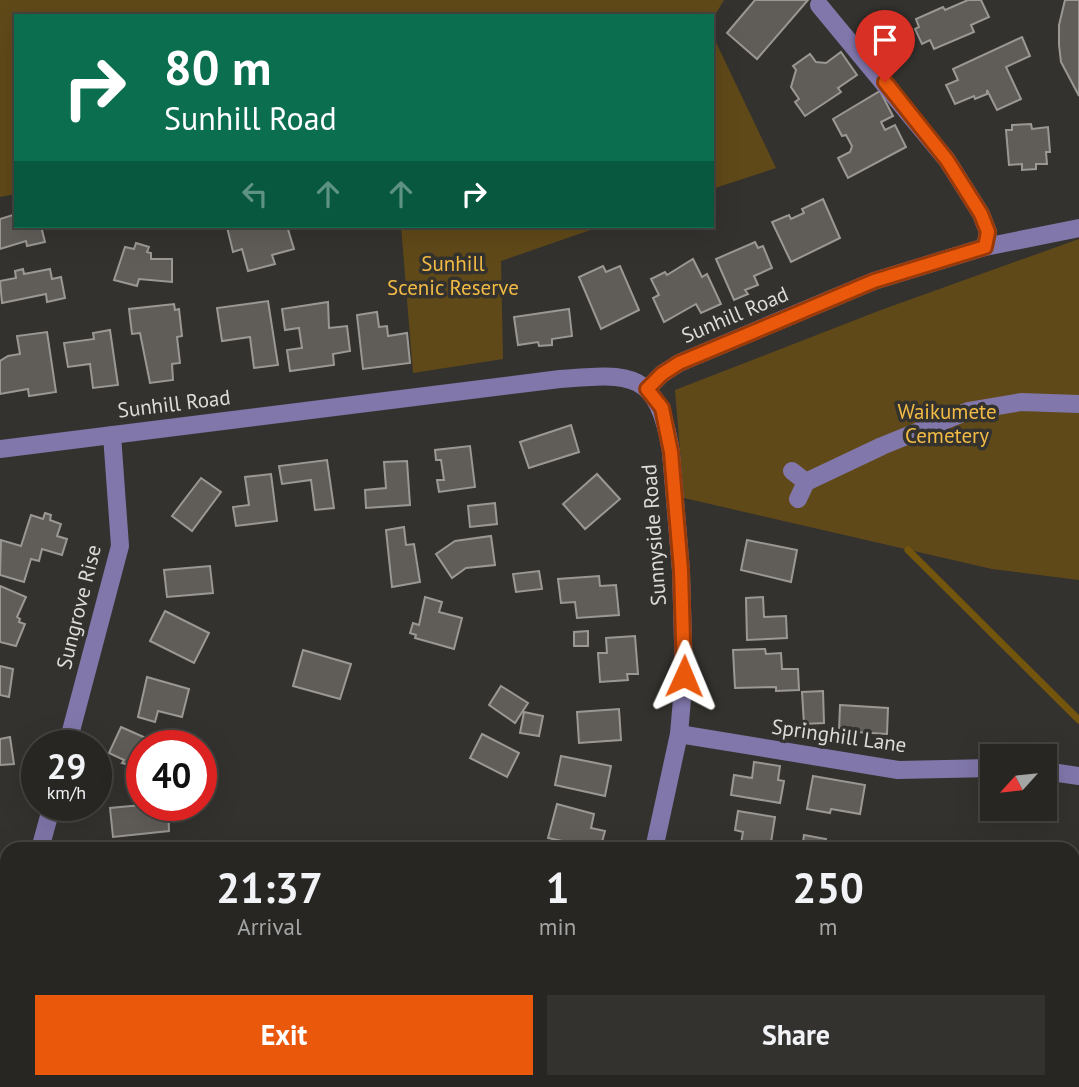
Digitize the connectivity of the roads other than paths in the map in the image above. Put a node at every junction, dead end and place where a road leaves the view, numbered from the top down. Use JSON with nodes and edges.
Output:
{"nodes":[{"id":1,"x":819,"y":5,"type":"dead end"},
{"id":2,"x":1079,"y":228,"type":"edge"},
{"id":3,"x":985,"y":247,"type":"junction"},
{"id":4,"x":647,"y":389,"type":"junction"},
{"id":5,"x":1079,"y":404,"type":"edge"},
{"id":6,"x":112,"y":435,"type":"junction"},
{"id":7,"x":0,"y":449,"type":"edge"},
{"id":8,"x":798,"y":499,"type":"dead end"},
{"id":9,"x":72,"y":730,"type":"edge"},
{"id":10,"x":679,"y":734,"type":"junction"},
{"id":11,"x":980,"y":768,"type":"edge"},
{"id":12,"x":1057,"y":773,"type":"edge"},
{"id":13,"x":1079,"y":776,"type":"edge"},
{"id":14,"x":48,"y":821,"type":"edge"},
{"id":15,"x":42,"y":842,"type":"edge"},
{"id":16,"x":656,"y":842,"type":"edge"}],
"edges":[{"from":1,"to":3,"type":"street"},
{"from":2,"to":3,"type":"street","name":"Sunhill Road"},
{"from":3,"to":4,"type":"street","name":"Sunhill Road"},
{"from":4,"to":6,"type":"street","name":"Sunhill Road"},
{"from":4,"to":10,"type":"street","name":"Sunnyside Road"},
{"from":5,"to":8,"type":"street"},
{"from":6,"to":7,"type":"street","name":"Sunhill Road"},
{"from":6,"to":9,"type":"street","name":"Sungrove Rise"},
{"from":10,"to":11,"type":"street","name":"Springhill Lane"},
{"from":10,"to":16,"type":"street","name":"Sunnyside Road"},
{"from":12,"to":13,"type":"street"},
{"from":14,"to":15,"type":"street"}]}
